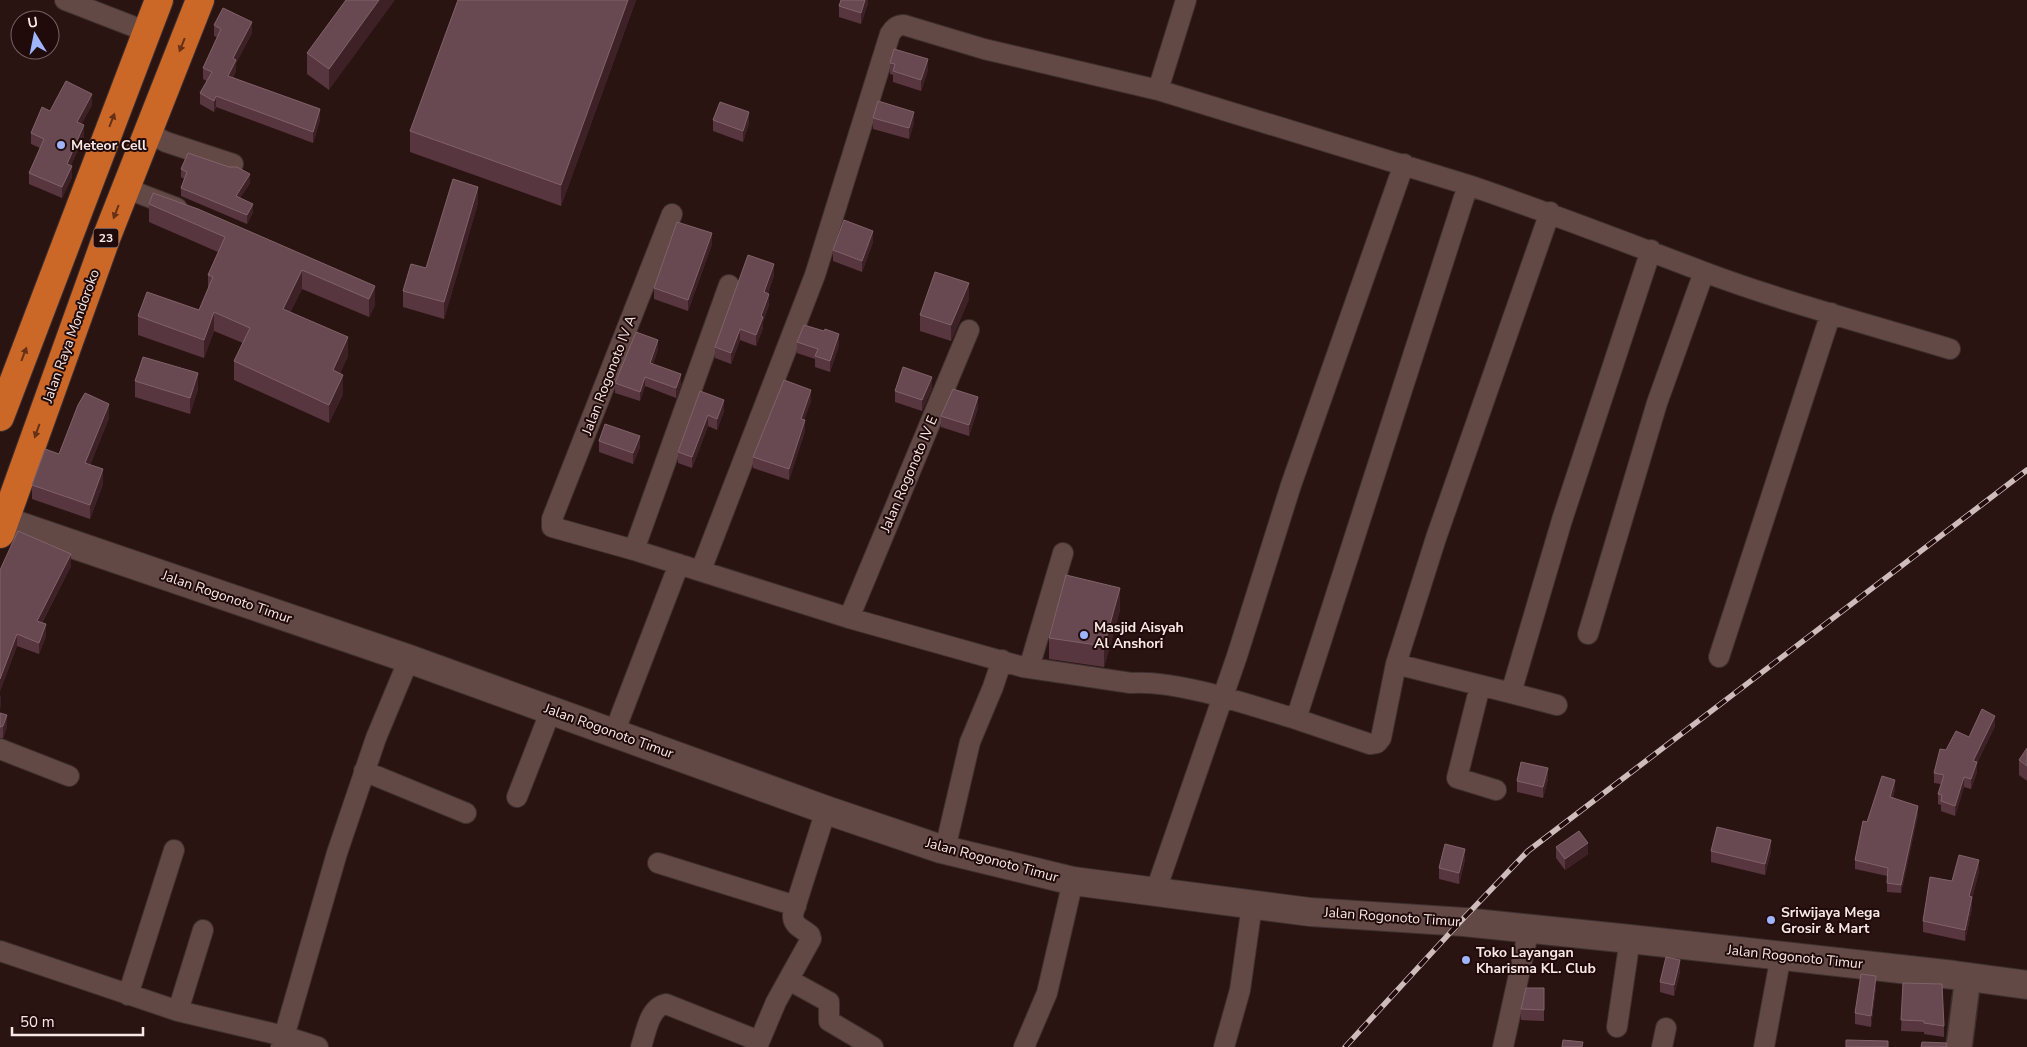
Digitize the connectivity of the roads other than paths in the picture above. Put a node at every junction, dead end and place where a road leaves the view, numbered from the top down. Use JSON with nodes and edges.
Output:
{"nodes":[{"id":1,"x":65,"y":0,"type":"edge"},
{"id":2,"x":159,"y":0,"type":"edge"},
{"id":3,"x":200,"y":0,"type":"edge"},
{"id":4,"x":1186,"y":0,"type":"edge"},
{"id":5,"x":145,"y":31,"type":"junction"},
{"id":6,"x":1158,"y":90,"type":"junction"},
{"id":7,"x":147,"y":132,"type":"junction"},
{"id":8,"x":232,"y":164,"type":"dead end"},
{"id":9,"x":1404,"y":164,"type":"junction"},
{"id":10,"x":1468,"y":185,"type":"junction"},
{"id":11,"x":125,"y":188,"type":"junction"},
{"id":12,"x":1550,"y":212,"type":"junction"},
{"id":13,"x":194,"y":214,"type":"edge"},
{"id":14,"x":672,"y":214,"type":"dead end"},
{"id":15,"x":1651,"y":250,"type":"junction"},
{"id":16,"x":1704,"y":272,"type":"junction"},
{"id":17,"x":729,"y":285,"type":"dead end"},
{"id":18,"x":1831,"y":313,"type":"junction"},
{"id":19,"x":969,"y":330,"type":"dead end"},
{"id":20,"x":1950,"y":350,"type":"dead end"},
{"id":21,"x":2,"y":405,"type":"edge"},
{"id":22,"x":2,"y":525,"type":"edge"},
{"id":23,"x":634,"y":550,"type":"junction"},
{"id":24,"x":1063,"y":553,"type":"dead end"},
{"id":25,"x":679,"y":564,"type":"junction"},
{"id":26,"x":701,"y":570,"type":"junction"},
{"id":27,"x":849,"y":618,"type":"junction"},
{"id":28,"x":1588,"y":634,"type":"dead end"},
{"id":29,"x":1719,"y":657,"type":"dead end"},
{"id":30,"x":409,"y":659,"type":"junction"},
{"id":31,"x":1002,"y":660,"type":"junction"},
{"id":32,"x":1396,"y":664,"type":"junction"},
{"id":33,"x":1028,"y":668,"type":"junction"},
{"id":34,"x":1480,"y":686,"type":"junction"},
{"id":35,"x":1511,"y":693,"type":"junction"},
{"id":36,"x":1222,"y":696,"type":"junction"},
{"id":37,"x":1557,"y":705,"type":"dead end"},
{"id":38,"x":551,"y":710,"type":"junction"},
{"id":39,"x":1296,"y":719,"type":"junction"},
{"id":40,"x":614,"y":733,"type":"junction"},
{"id":41,"x":0,"y":749,"type":"edge"},
{"id":42,"x":364,"y":771,"type":"junction"},
{"id":43,"x":69,"y":776,"type":"dead end"},
{"id":44,"x":1496,"y":790,"type":"dead end"},
{"id":45,"x":517,"y":797,"type":"dead end"},
{"id":46,"x":826,"y":810,"type":"junction"},
{"id":47,"x":466,"y":813,"type":"dead end"},
{"id":48,"x":174,"y":850,"type":"dead end"},
{"id":49,"x":945,"y":850,"type":"junction"},
{"id":50,"x":658,"y":863,"type":"dead end"},
{"id":51,"x":1073,"y":881,"type":"junction"},
{"id":52,"x":1155,"y":893,"type":"junction"},
{"id":53,"x":1252,"y":905,"type":"junction"},
{"id":54,"x":796,"y":906,"type":"junction"},
{"id":55,"x":1529,"y":929,"type":"junction"},
{"id":56,"x":203,"y":930,"type":"dead end"},
{"id":57,"x":1630,"y":939,"type":"junction"},
{"id":58,"x":0,"y":950,"type":"edge"},
{"id":59,"x":1780,"y":955,"type":"junction"},
{"id":60,"x":1968,"y":977,"type":"junction"},
{"id":61,"x":788,"y":980,"type":"junction"},
{"id":62,"x":2027,"y":986,"type":"edge"},
{"id":63,"x":128,"y":995,"type":"junction"},
{"id":64,"x":178,"y":1011,"type":"junction"},
{"id":65,"x":1616,"y":1027,"type":"dead end"},
{"id":66,"x":283,"y":1042,"type":"edge"},
{"id":67,"x":758,"y":1044,"type":"edge"},
{"id":68,"x":318,"y":1047,"type":"edge"},
{"id":69,"x":641,"y":1047,"type":"edge"},
{"id":70,"x":873,"y":1047,"type":"edge"},
{"id":71,"x":1024,"y":1047,"type":"edge"},
{"id":72,"x":1224,"y":1047,"type":"edge"},
{"id":73,"x":1503,"y":1047,"type":"edge"},
{"id":74,"x":1764,"y":1047,"type":"edge"},
{"id":75,"x":1959,"y":1047,"type":"edge"}],
"edges":[{"from":1,"to":5,"type":"street"},
{"from":2,"to":5,"type":"highway"},
{"from":3,"to":7,"type":"highway","name":"Jalan Raya Mondoroko","number":"23","one_way":true},
{"from":4,"to":6,"type":"street"},
{"from":21,"to":5,"type":"highway","one_way":true},
{"from":6,"to":9,"type":"street"},
{"from":6,"to":26,"type":"street"},
{"from":7,"to":8,"type":"street"},
{"from":7,"to":11,"type":"highway","name":"Jalan Raya Mondoroko","number":"23"},
{"from":9,"to":10,"type":"street"},
{"from":9,"to":36,"type":"street"},
{"from":10,"to":12,"type":"street"},
{"from":10,"to":39,"type":"street"},
{"from":11,"to":13,"type":"street"},
{"from":11,"to":22,"type":"highway","name":"Jalan Raya Mondoroko","number":"23","one_way":true},
{"from":12,"to":15,"type":"street"},
{"from":12,"to":32,"type":"street"},
{"from":14,"to":23,"type":"street","name":"Jalan Rogonoto IV A"},
{"from":15,"to":16,"type":"street"},
{"from":15,"to":35,"type":"street"},
{"from":16,"to":18,"type":"street"},
{"from":16,"to":28,"type":"street"},
{"from":17,"to":23,"type":"street"},
{"from":18,"to":20,"type":"street"},
{"from":18,"to":29,"type":"street"},
{"from":19,"to":27,"type":"street","name":"Jalan Rogonoto IV E"},
{"from":22,"to":30,"type":"main road","name":"Jalan Rogonoto Timur"},
{"from":23,"to":25,"type":"street"},
{"from":24,"to":33,"type":"street"},
{"from":25,"to":26,"type":"street"},
{"from":25,"to":40,"type":"street"},
{"from":26,"to":27,"type":"street"},
{"from":27,"to":31,"type":"street"},
{"from":30,"to":38,"type":"main road","name":"Jalan Rogonoto Timur"},
{"from":30,"to":42,"type":"street"},
{"from":31,"to":33,"type":"street"},
{"from":31,"to":49,"type":"street"},
{"from":32,"to":34,"type":"street"},
{"from":32,"to":39,"type":"street"},
{"from":33,"to":36,"type":"street"},
{"from":34,"to":35,"type":"street"},
{"from":34,"to":44,"type":"street"},
{"from":35,"to":37,"type":"street"},
{"from":36,"to":39,"type":"street"},
{"from":36,"to":52,"type":"street"},
{"from":38,"to":40,"type":"main road","name":"Jalan Rogonoto Timur"},
{"from":38,"to":45,"type":"street"},
{"from":40,"to":46,"type":"main road","name":"Jalan Rogonoto Timur"},
{"from":41,"to":43,"type":"street"},
{"from":42,"to":47,"type":"street"},
{"from":42,"to":66,"type":"street"},
{"from":46,"to":49,"type":"main road","name":"Jalan Rogonoto Timur"},
{"from":46,"to":54,"type":"street"},
{"from":48,"to":63,"type":"street"},
{"from":49,"to":51,"type":"main road","name":"Jalan Rogonoto Timur"},
{"from":50,"to":54,"type":"street"},
{"from":51,"to":52,"type":"main road","name":"Jalan Rogonoto Timur"},
{"from":51,"to":71,"type":"street"},
{"from":52,"to":53,"type":"main road","name":"Jalan Rogonoto Timur"},
{"from":53,"to":55,"type":"main road","name":"Jalan Rogonoto Timur"},
{"from":53,"to":72,"type":"street"},
{"from":54,"to":61,"type":"street"},
{"from":55,"to":57,"type":"main road","name":"Jalan Rogonoto Timur"},
{"from":55,"to":73,"type":"street"},
{"from":56,"to":64,"type":"street"},
{"from":57,"to":59,"type":"main road","name":"Jalan Rogonoto Timur"},
{"from":57,"to":65,"type":"street"},
{"from":58,"to":63,"type":"street"},
{"from":59,"to":60,"type":"main road","name":"Jalan Rogonoto Timur"},
{"from":59,"to":74,"type":"street"},
{"from":60,"to":62,"type":"main road","name":"Jalan Rogonoto Timur"},
{"from":60,"to":75,"type":"street"},
{"from":61,"to":67,"type":"street"},
{"from":61,"to":70,"type":"street"},
{"from":63,"to":64,"type":"street"},
{"from":64,"to":66,"type":"street"},
{"from":66,"to":68,"type":"street"},
{"from":67,"to":69,"type":"street"}]}
